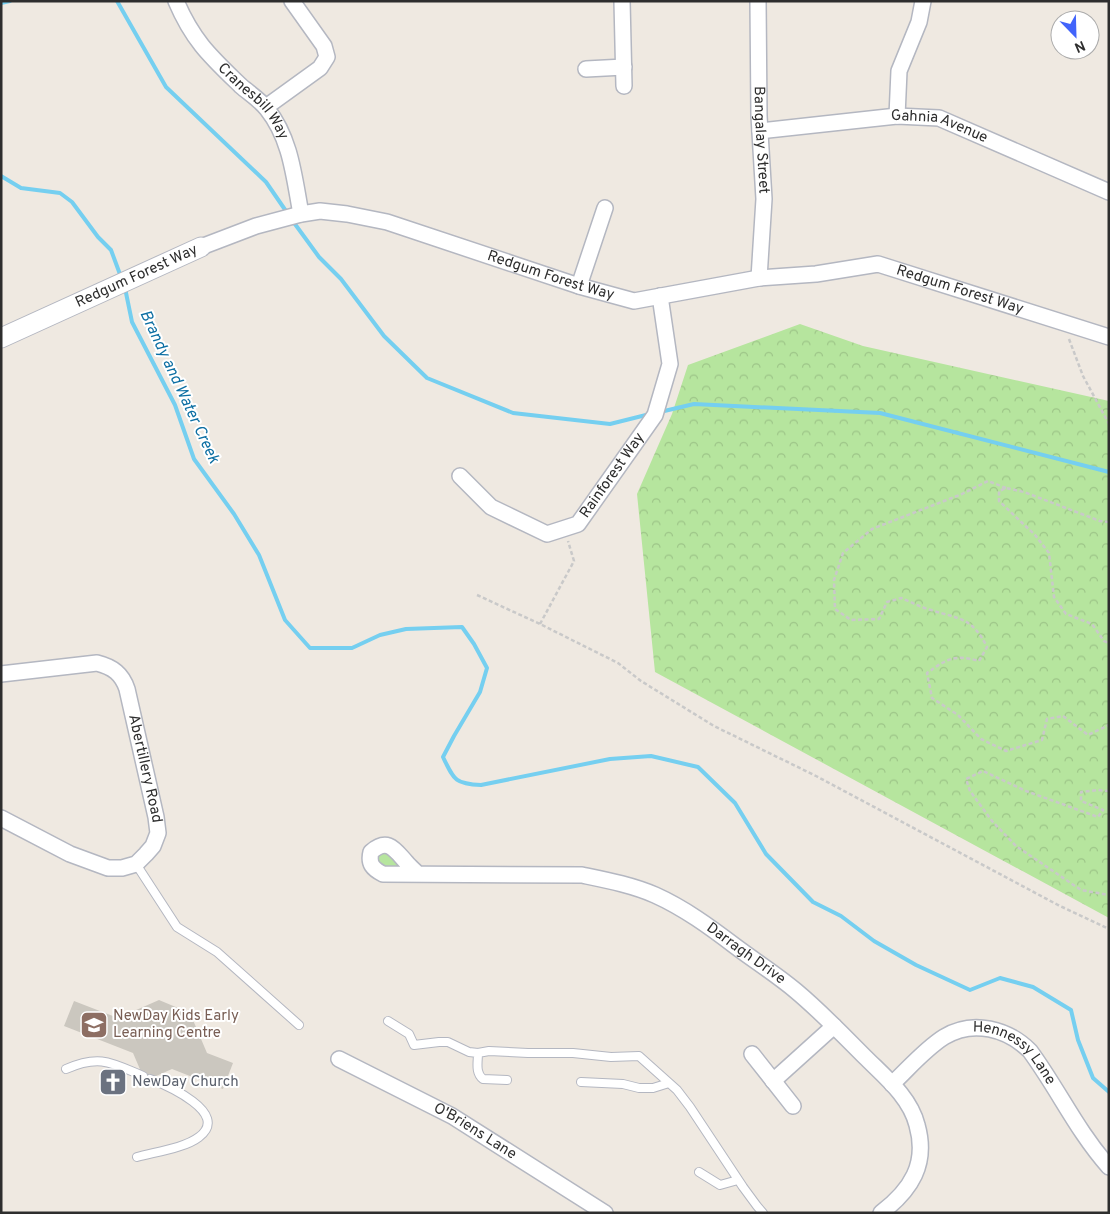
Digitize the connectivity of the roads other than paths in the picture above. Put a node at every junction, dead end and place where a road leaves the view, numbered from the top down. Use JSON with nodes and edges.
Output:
{"nodes":[{"id":1,"x":176,"y":1,"type":"edge"},
{"id":2,"x":292,"y":1,"type":"edge"},
{"id":3,"x":622,"y":1,"type":"edge"},
{"id":4,"x":758,"y":1,"type":"edge"},
{"id":5,"x":923,"y":1,"type":"edge"},
{"id":6,"x":624,"y":66,"type":"junction"},
{"id":7,"x":586,"y":69,"type":"dead end"},
{"id":8,"x":624,"y":86,"type":"dead end"},
{"id":9,"x":266,"y":108,"type":"junction"},
{"id":10,"x":897,"y":116,"type":"junction"},
{"id":11,"x":760,"y":130,"type":"junction"},
{"id":12,"x":1109,"y":192,"type":"edge"},
{"id":13,"x":605,"y":208,"type":"dead end"},
{"id":14,"x":301,"y":214,"type":"junction"},
{"id":15,"x":201,"y":247,"type":"joint"},
{"id":16,"x":759,"y":278,"type":"junction"},
{"id":17,"x":579,"y":286,"type":"junction"},
{"id":18,"x":660,"y":296,"type":"junction"},
{"id":19,"x":5,"y":337,"type":"edge"},
{"id":20,"x":1109,"y":337,"type":"edge"},
{"id":21,"x":460,"y":476,"type":"dead end"},
{"id":22,"x":1,"y":674,"type":"edge"},
{"id":23,"x":1,"y":818,"type":"edge"},
{"id":24,"x":136,"y":864,"type":"junction"},
{"id":25,"x":418,"y":873,"type":"dead end"},
{"id":26,"x":388,"y":1020,"type":"dead end"},
{"id":27,"x":299,"y":1025,"type":"dead end"},
{"id":28,"x":834,"y":1026,"type":"junction"},
{"id":29,"x":478,"y":1053,"type":"junction"},
{"id":30,"x":752,"y":1054,"type":"dead end"},
{"id":31,"x":339,"y":1059,"type":"dead end"},
{"id":32,"x":66,"y":1069,"type":"dead end"},
{"id":33,"x":507,"y":1080,"type":"dead end"},
{"id":34,"x":774,"y":1080,"type":"junction"},
{"id":35,"x":581,"y":1082,"type":"dead end"},
{"id":36,"x":669,"y":1083,"type":"junction"},
{"id":37,"x":892,"y":1084,"type":"junction"},
{"id":38,"x":793,"y":1106,"type":"dead end"},
{"id":39,"x":137,"y":1157,"type":"dead end"},
{"id":40,"x":1109,"y":1166,"type":"edge"},
{"id":41,"x":700,"y":1172,"type":"dead end"},
{"id":42,"x":738,"y":1180,"type":"junction"},
{"id":43,"x":605,"y":1213,"type":"edge"},
{"id":44,"x":763,"y":1213,"type":"edge"},
{"id":45,"x":881,"y":1213,"type":"edge"}],
"edges":[{"from":1,"to":9,"type":"street","name":"Cranesbill Way"},
{"from":2,"to":9,"type":"street"},
{"from":3,"to":6,"type":"street"},
{"from":4,"to":11,"type":"street","name":"Bangalay Street"},
{"from":5,"to":10,"type":"street"},
{"from":6,"to":7,"type":"street"},
{"from":6,"to":8,"type":"street"},
{"from":9,"to":14,"type":"street","name":"Cranesbill Way"},
{"from":10,"to":11,"type":"street","name":"Gahnia Avenue"},
{"from":10,"to":12,"type":"street","name":"Gahnia Avenue"},
{"from":11,"to":16,"type":"street","name":"Bangalay Street"},
{"from":13,"to":17,"type":"street"},
{"from":14,"to":15,"type":"street","name":"Redgum Forest Way"},
{"from":14,"to":17,"type":"street","name":"Redgum Forest Way"},
{"from":15,"to":19,"type":"street","name":"Redgum Forest Way"},
{"from":16,"to":18,"type":"street","name":"Redgum Forest Way"},
{"from":16,"to":20,"type":"street","name":"Redgum Forest Way"},
{"from":17,"to":18,"type":"street","name":"Redgum Forest Way"},
{"from":18,"to":21,"type":"street","name":"Rainforest Way"},
{"from":22,"to":24,"type":"street","name":"Abertillery Road"},
{"from":23,"to":24,"type":"street"},
{"from":24,"to":27,"type":"lane"},
{"from":25,"to":28,"type":"street","name":"Darragh Drive"},
{"from":26,"to":29,"type":"lane"},
{"from":28,"to":34,"type":"street"},
{"from":28,"to":37,"type":"street","name":"Darragh Drive"},
{"from":29,"to":33,"type":"lane"},
{"from":29,"to":36,"type":"lane"},
{"from":30,"to":34,"type":"street"},
{"from":31,"to":43,"type":"street","name":"O'Briens Lane"},
{"from":32,"to":39,"type":"lane"},
{"from":34,"to":38,"type":"street"},
{"from":35,"to":36,"type":"lane"},
{"from":36,"to":42,"type":"lane"},
{"from":37,"to":40,"type":"street","name":"Hennessy Lane"},
{"from":37,"to":45,"type":"street","name":"Darragh Drive"},
{"from":41,"to":42,"type":"lane"},
{"from":42,"to":44,"type":"lane"}]}
